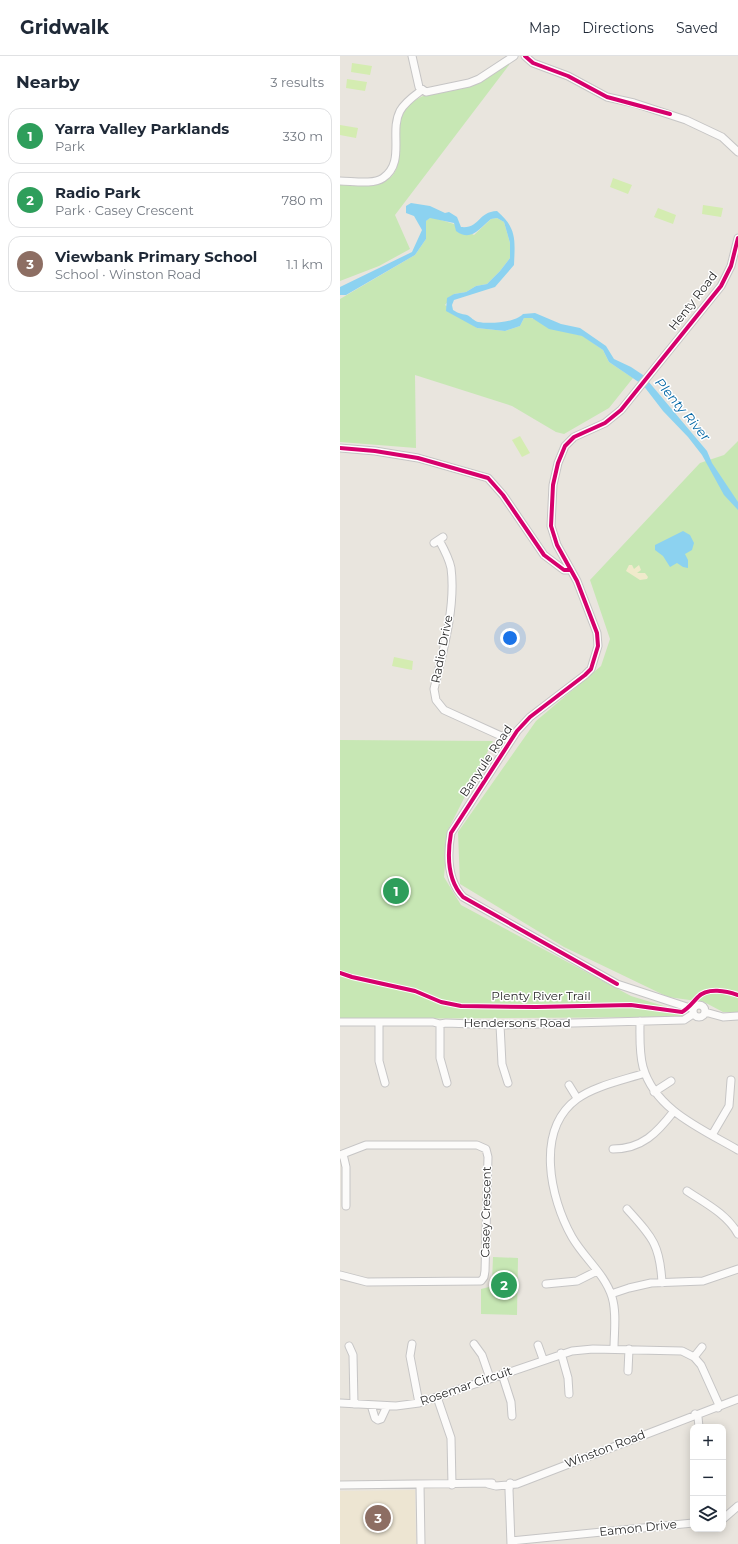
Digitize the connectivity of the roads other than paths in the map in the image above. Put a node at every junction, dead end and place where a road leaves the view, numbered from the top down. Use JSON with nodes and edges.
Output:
{"nodes":[{"id":1,"x":412,"y":56,"type":"edge"},
{"id":2,"x":514,"y":56,"type":"edge"},
{"id":3,"x":525,"y":56,"type":"edge"},
{"id":4,"x":422,"y":90,"type":"junction"},
{"id":5,"x":738,"y":152,"type":"edge"},
{"id":6,"x":340,"y":182,"type":"edge"},
{"id":7,"x":738,"y":238,"type":"edge"},
{"id":8,"x":652,"y":369,"type":"joint"},
{"id":9,"x":340,"y":448,"type":"edge"},
{"id":10,"x":439,"y":540,"type":"dead end"},
{"id":11,"x":572,"y":570,"type":"junction"},
{"id":12,"x":510,"y":740,"type":"junction"},
{"id":13,"x":693,"y":1012,"type":"junction"},
{"id":14,"x":738,"y":1016,"type":"edge"},
{"id":15,"x":640,"y":1021,"type":"junction"},
{"id":16,"x":340,"y":1022,"type":"edge"},
{"id":17,"x":379,"y":1022,"type":"junction"},
{"id":18,"x":440,"y":1024,"type":"junction"},
{"id":19,"x":500,"y":1025,"type":"junction"},
{"id":20,"x":645,"y":1073,"type":"junction"},
{"id":21,"x":731,"y":1080,"type":"dead end"},
{"id":22,"x":671,"y":1081,"type":"dead end"},
{"id":23,"x":447,"y":1083,"type":"dead end"},
{"id":24,"x":508,"y":1083,"type":"dead end"},
{"id":25,"x":385,"y":1084,"type":"dead end"},
{"id":26,"x":569,"y":1085,"type":"dead end"},
{"id":27,"x":654,"y":1092,"type":"junction"},
{"id":28,"x":577,"y":1098,"type":"junction"},
{"id":29,"x":674,"y":1111,"type":"junction"},
{"id":30,"x":712,"y":1135,"type":"junction"},
{"id":31,"x":613,"y":1149,"type":"dead end"},
{"id":32,"x":738,"y":1150,"type":"edge"},
{"id":33,"x":342,"y":1155,"type":"edge"},
{"id":34,"x":687,"y":1191,"type":"dead end"},
{"id":35,"x":345,"y":1207,"type":"edge"},
{"id":36,"x":627,"y":1209,"type":"dead end"},
{"id":37,"x":738,"y":1234,"type":"edge"},
{"id":38,"x":738,"y":1269,"type":"edge"},
{"id":39,"x":597,"y":1271,"type":"junction"},
{"id":40,"x":340,"y":1276,"type":"edge"},
{"id":41,"x":662,"y":1283,"type":"junction"},
{"id":42,"x":546,"y":1284,"type":"dead end"},
{"id":43,"x":610,"y":1294,"type":"junction"},
{"id":44,"x":412,"y":1344,"type":"dead end"},
{"id":45,"x":474,"y":1344,"type":"dead end"},
{"id":46,"x":538,"y":1345,"type":"dead end"},
{"id":47,"x":349,"y":1346,"type":"dead end"},
{"id":48,"x":702,"y":1347,"type":"dead end"},
{"id":49,"x":614,"y":1349,"type":"junction"},
{"id":50,"x":629,"y":1349,"type":"junction"},
{"id":51,"x":560,"y":1353,"type":"junction"},
{"id":52,"x":694,"y":1357,"type":"junction"},
{"id":53,"x":543,"y":1359,"type":"junction"},
{"id":54,"x":628,"y":1371,"type":"dead end"},
{"id":55,"x":502,"y":1374,"type":"junction"},
{"id":56,"x":490,"y":1378,"type":"junction"},
{"id":57,"x":568,"y":1394,"type":"dead end"},
{"id":58,"x":437,"y":1397,"type":"junction"},
{"id":59,"x":738,"y":1399,"type":"edge"},
{"id":60,"x":340,"y":1403,"type":"edge"},
{"id":61,"x":419,"y":1403,"type":"junction"},
{"id":62,"x":354,"y":1404,"type":"junction"},
{"id":63,"x":370,"y":1405,"type":"junction"},
{"id":64,"x":387,"y":1406,"type":"junction"},
{"id":65,"x":717,"y":1406,"type":"junction"},
{"id":66,"x":512,"y":1416,"type":"dead end"},
{"id":67,"x":696,"y":1416,"type":"junction"},
{"id":68,"x":697,"y":1424,"type":"edge"},
{"id":69,"x":452,"y":1484,"type":"junction"},
{"id":70,"x":510,"y":1484,"type":"junction"},
{"id":71,"x":420,"y":1485,"type":"junction"},
{"id":72,"x":340,"y":1486,"type":"edge"},
{"id":73,"x":738,"y":1506,"type":"edge"},
{"id":74,"x":726,"y":1516,"type":"edge"},
{"id":75,"x":690,"y":1523,"type":"edge"},
{"id":76,"x":511,"y":1542,"type":"edge"},
{"id":77,"x":421,"y":1544,"type":"edge"}],
"edges":[{"from":1,"to":4,"type":"street"},
{"from":2,"to":4,"type":"street"},
{"from":3,"to":5,"type":"street"},
{"from":4,"to":6,"type":"street"},
{"from":7,"to":8,"type":"street","name":"Henty Road"},
{"from":8,"to":11,"type":"street","name":"Banyule Road"},
{"from":9,"to":11,"type":"street"},
{"from":10,"to":12,"type":"street","name":"Radio Drive"},
{"from":11,"to":12,"type":"street","name":"Banyule Road"},
{"from":12,"to":13,"type":"street","name":"Banyule Road"},
{"from":13,"to":14,"type":"street","name":"Hendersons Road"},
{"from":13,"to":15,"type":"street","name":"Hendersons Road"},
{"from":15,"to":19,"type":"street","name":"Hendersons Road"},
{"from":15,"to":20,"type":"street"},
{"from":16,"to":17,"type":"street","name":"Hendersons Road"},
{"from":17,"to":18,"type":"street","name":"Hendersons Road"},
{"from":17,"to":25,"type":"street"},
{"from":18,"to":19,"type":"street","name":"Hendersons Road"},
{"from":18,"to":23,"type":"street"},
{"from":19,"to":24,"type":"street"},
{"from":20,"to":27,"type":"street"},
{"from":20,"to":28,"type":"street"},
{"from":21,"to":30,"type":"street"},
{"from":22,"to":27,"type":"street"},
{"from":26,"to":28,"type":"street"},
{"from":27,"to":29,"type":"street"},
{"from":28,"to":39,"type":"street"},
{"from":29,"to":30,"type":"street"},
{"from":29,"to":31,"type":"street"},
{"from":30,"to":32,"type":"street"},
{"from":33,"to":35,"type":"street"},
{"from":33,"to":40,"type":"street","name":"Casey Crescent"},
{"from":34,"to":37,"type":"street"},
{"from":36,"to":41,"type":"street"},
{"from":38,"to":41,"type":"street"},
{"from":39,"to":42,"type":"street"},
{"from":39,"to":43,"type":"street"},
{"from":41,"to":43,"type":"street"},
{"from":43,"to":49,"type":"street"},
{"from":44,"to":61,"type":"street"},
{"from":45,"to":56,"type":"street"},
{"from":46,"to":53,"type":"street"},
{"from":47,"to":62,"type":"street"},
{"from":48,"to":52,"type":"street"},
{"from":49,"to":50,"type":"street","name":"Rosemar Circuit"},
{"from":49,"to":51,"type":"street","name":"Rosemar Circuit"},
{"from":50,"to":52,"type":"street","name":"Rosemar Circuit"},
{"from":50,"to":54,"type":"street"},
{"from":51,"to":53,"type":"street","name":"Rosemar Circuit"},
{"from":51,"to":57,"type":"street"},
{"from":52,"to":65,"type":"street"},
{"from":53,"to":55,"type":"street","name":"Rosemar Circuit"},
{"from":55,"to":56,"type":"street","name":"Rosemar Circuit"},
{"from":55,"to":66,"type":"street"},
{"from":56,"to":58,"type":"street","name":"Rosemar Circuit"},
{"from":58,"to":61,"type":"street","name":"Rosemar Circuit"},
{"from":58,"to":69,"type":"street"},
{"from":59,"to":65,"type":"street","name":"Winston Road"},
{"from":60,"to":62,"type":"street","name":"Rosemar Circuit"},
{"from":61,"to":64,"type":"street","name":"Rosemar Circuit"},
{"from":62,"to":63,"type":"street","name":"Rosemar Circuit"},
{"from":63,"to":64,"type":"street","name":"Rosemar Circuit"},
{"from":63,"to":64,"type":"street"},
{"from":65,"to":67,"type":"street","name":"Winston Road"},
{"from":67,"to":68,"type":"street"},
{"from":67,"to":70,"type":"street","name":"Winston Road"},
{"from":69,"to":70,"type":"street","name":"Winston Road"},
{"from":69,"to":71,"type":"street","name":"Winston Road"},
{"from":70,"to":76,"type":"street"},
{"from":71,"to":72,"type":"street","name":"Winston Road"},
{"from":71,"to":77,"type":"street"},
{"from":73,"to":74,"type":"street"},
{"from":75,"to":76,"type":"street","name":"Eamon Drive"}]}
